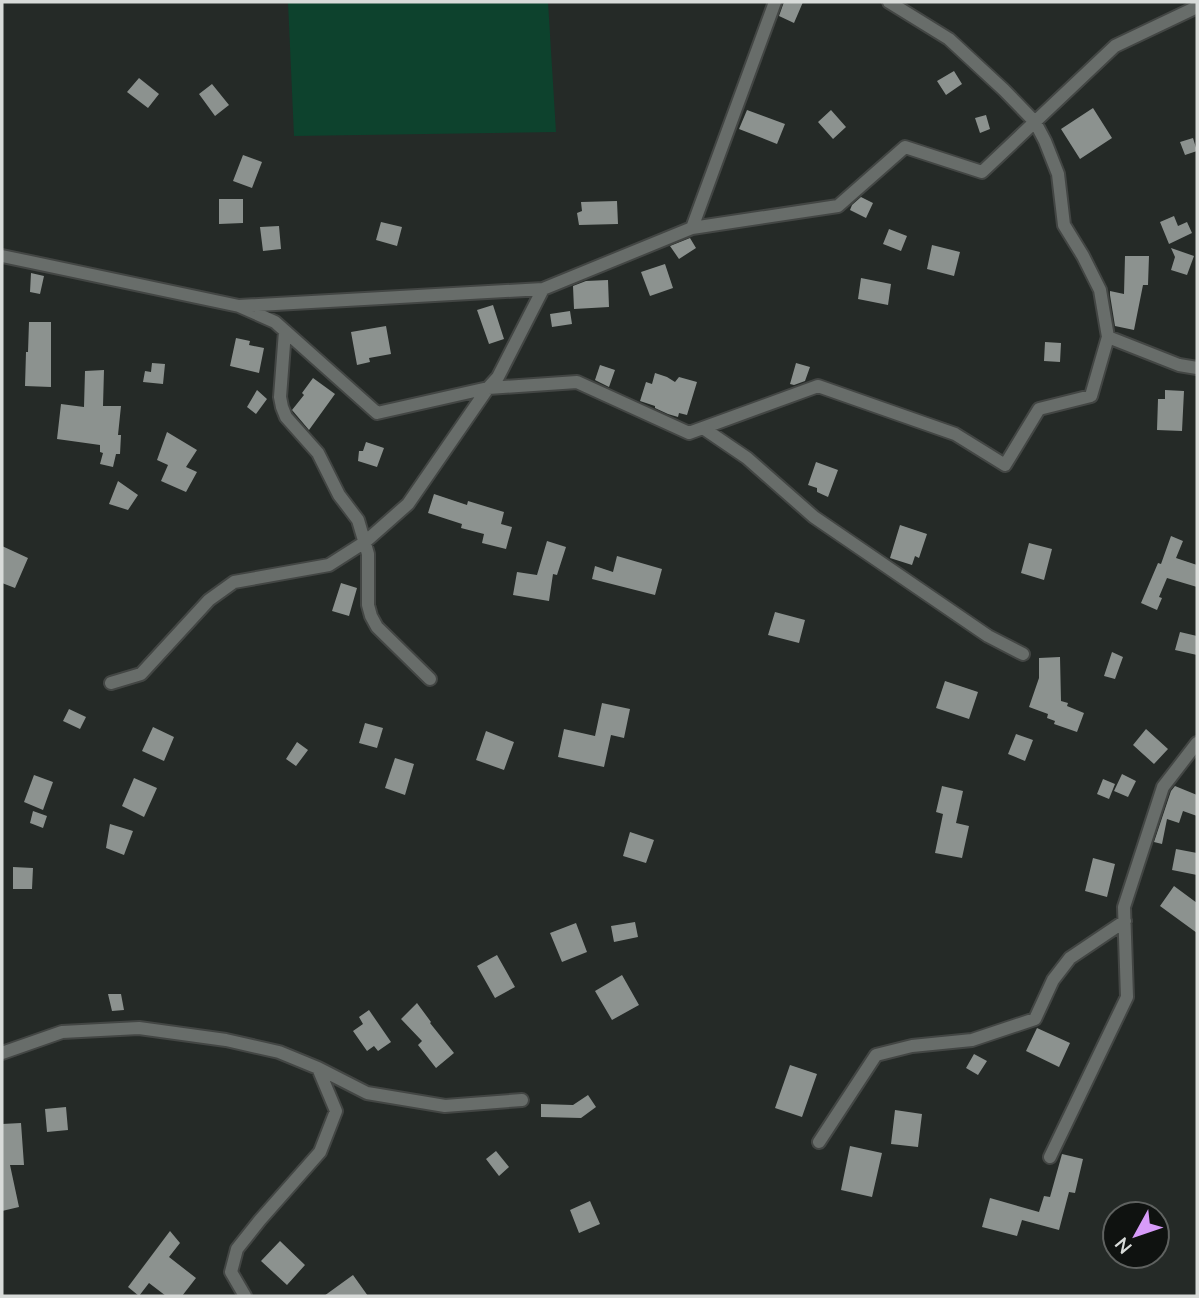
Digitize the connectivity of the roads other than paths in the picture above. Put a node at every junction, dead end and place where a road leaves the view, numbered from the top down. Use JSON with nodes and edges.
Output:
{"nodes":[{"id":1,"x":775,"y":2,"type":"edge"},
{"id":2,"x":889,"y":2,"type":"edge"},
{"id":3,"x":1197,"y":7,"type":"edge"},
{"id":4,"x":1035,"y":122,"type":"junction"},
{"id":5,"x":692,"y":228,"type":"junction"},
{"id":6,"x":2,"y":256,"type":"edge"},
{"id":7,"x":543,"y":289,"type":"junction"},
{"id":8,"x":239,"y":306,"type":"junction"},
{"id":9,"x":285,"y":331,"type":"junction"},
{"id":10,"x":1108,"y":337,"type":"junction"},
{"id":11,"x":1197,"y":368,"type":"edge"},
{"id":12,"x":488,"y":388,"type":"junction"},
{"id":13,"x":703,"y":428,"type":"junction"},
{"id":14,"x":365,"y":542,"type":"junction"},
{"id":15,"x":1023,"y":654,"type":"dead end"},
{"id":16,"x":430,"y":679,"type":"dead end"},
{"id":17,"x":111,"y":683,"type":"dead end"},
{"id":18,"x":1197,"y":743,"type":"edge"},
{"id":19,"x":1125,"y":921,"type":"junction"},
{"id":20,"x":2,"y":1053,"type":"edge"},
{"id":21,"x":318,"y":1068,"type":"junction"},
{"id":22,"x":522,"y":1100,"type":"dead end"},
{"id":23,"x":819,"y":1142,"type":"dead end"},
{"id":24,"x":1050,"y":1157,"type":"dead end"},
{"id":25,"x":245,"y":1296,"type":"edge"}],
"edges":[{"from":1,"to":5,"type":"street"},
{"from":2,"to":4,"type":"street"},
{"from":3,"to":4,"type":"street"},
{"from":4,"to":5,"type":"street"},
{"from":4,"to":10,"type":"street"},
{"from":5,"to":7,"type":"street"},
{"from":6,"to":8,"type":"street"},
{"from":7,"to":8,"type":"street"},
{"from":7,"to":12,"type":"street"},
{"from":8,"to":9,"type":"street"},
{"from":9,"to":12,"type":"street"},
{"from":9,"to":14,"type":"street"},
{"from":10,"to":11,"type":"street"},
{"from":10,"to":13,"type":"street"},
{"from":12,"to":13,"type":"street"},
{"from":12,"to":14,"type":"street"},
{"from":13,"to":15,"type":"street"},
{"from":14,"to":16,"type":"street"},
{"from":14,"to":17,"type":"street"},
{"from":18,"to":19,"type":"street"},
{"from":19,"to":23,"type":"street"},
{"from":19,"to":24,"type":"street"},
{"from":20,"to":21,"type":"street"},
{"from":21,"to":22,"type":"street"},
{"from":21,"to":25,"type":"street"}]}
